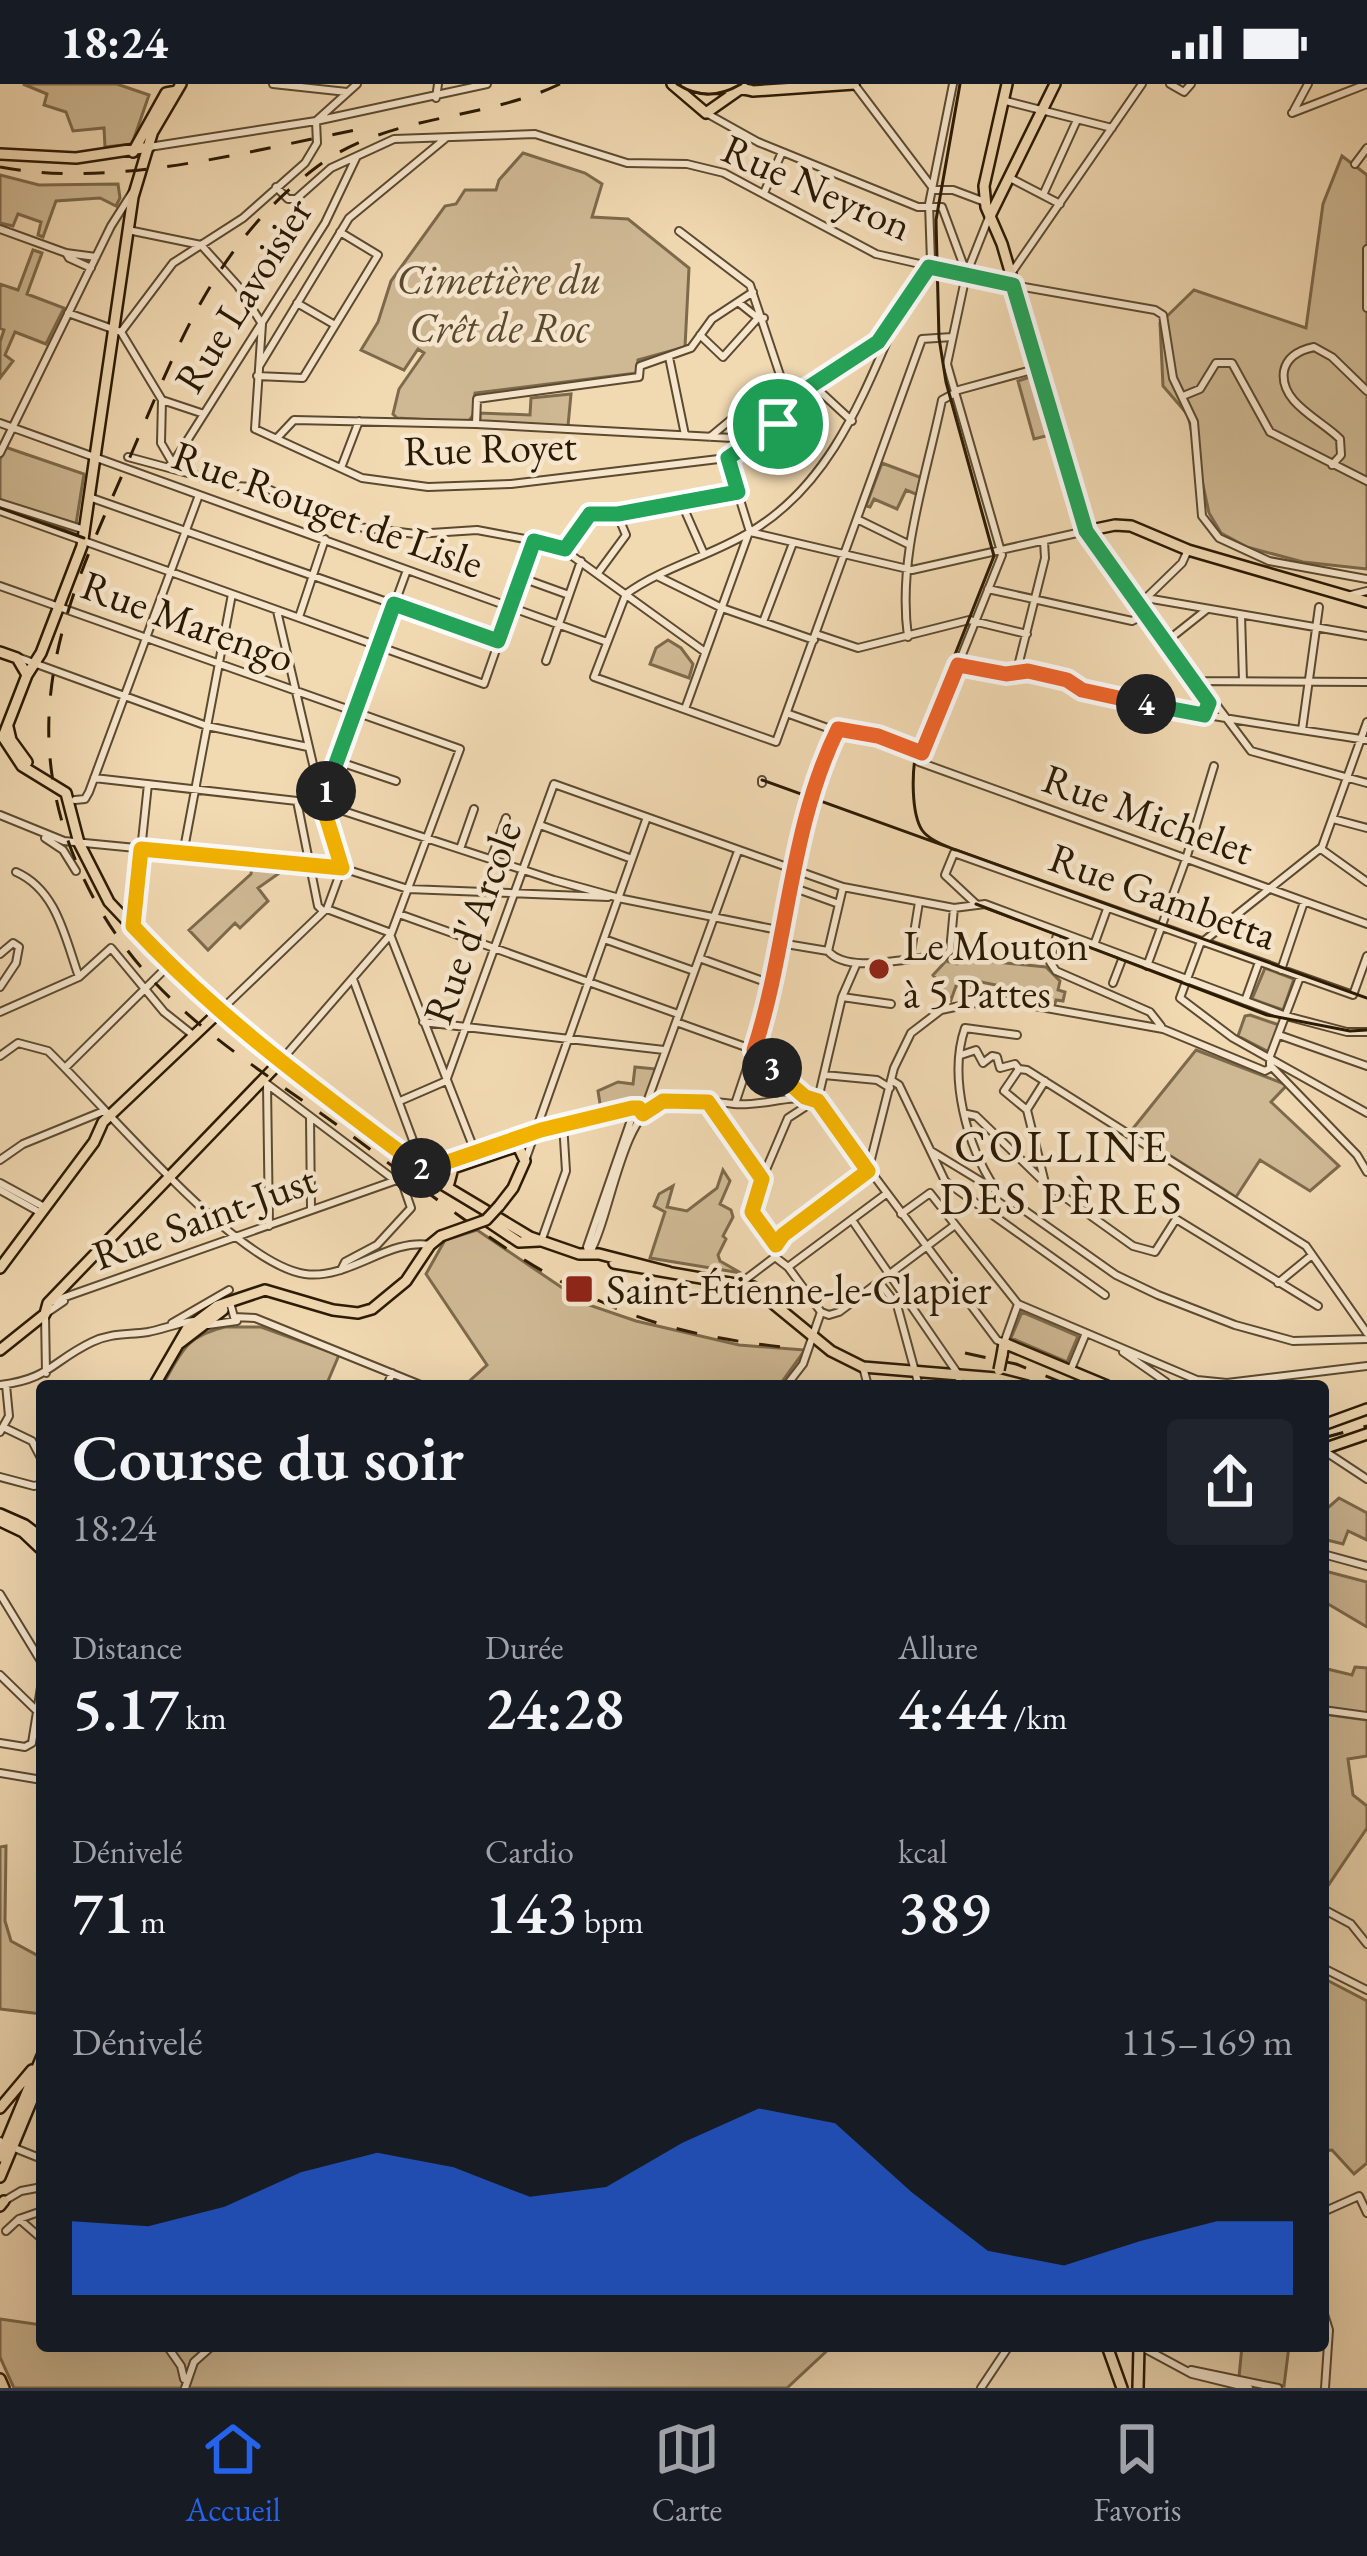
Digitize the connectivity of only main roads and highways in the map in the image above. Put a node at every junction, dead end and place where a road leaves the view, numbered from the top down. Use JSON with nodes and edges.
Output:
{"nodes":[{"id":1,"x":672,"y":84,"type":"edge"},
{"id":2,"x":686,"y":84,"type":"edge"},
{"id":3,"x":730,"y":84,"type":"edge"},
{"id":4,"x":854,"y":84,"type":"edge"},
{"id":5,"x":995,"y":84,"type":"edge"},
{"id":6,"x":1007,"y":84,"type":"edge"},
{"id":7,"x":1054,"y":84,"type":"edge"},
{"id":8,"x":745,"y":85,"type":"edge"},
{"id":9,"x":179,"y":87,"type":"edge"},
{"id":10,"x":1003,"y":98,"type":"junction"},
{"id":11,"x":0,"y":154,"type":"edge"},
{"id":12,"x":137,"y":156,"type":"junction"},
{"id":13,"x":989,"y":170,"type":"junction"},
{"id":14,"x":991,"y":214,"type":"junction"},
{"id":15,"x":1367,"y":602,"type":"edge"},
{"id":16,"x":0,"y":652,"type":"edge"},
{"id":17,"x":27,"y":675,"type":"junction"},
{"id":18,"x":6,"y":723,"type":"edge"},
{"id":19,"x":13,"y":754,"type":"junction"},
{"id":20,"x":74,"y":819,"type":"junction"},
{"id":21,"x":220,"y":1011,"type":"junction"},
{"id":22,"x":278,"y":1063,"type":"junction"},
{"id":23,"x":430,"y":1171,"type":"junction"},
{"id":24,"x":449,"y":1183,"type":"junction"},
{"id":25,"x":489,"y":1221,"type":"junction"},
{"id":26,"x":541,"y":1239,"type":"junction"},
{"id":27,"x":0,"y":1268,"type":"edge"},
{"id":28,"x":0,"y":1350,"type":"edge"},
{"id":29,"x":991,"y":1378,"type":"edge"},
{"id":30,"x":158,"y":1380,"type":"edge"},
{"id":31,"x":1093,"y":1380,"type":"edge"},
{"id":32,"x":1367,"y":1409,"type":"edge"},
{"id":33,"x":1329,"y":1423,"type":"edge"},
{"id":34,"x":1367,"y":1434,"type":"edge"},
{"id":35,"x":1329,"y":1448,"type":"edge"},
{"id":36,"x":0,"y":1517,"type":"edge"},
{"id":37,"x":36,"y":1533,"type":"edge"},
{"id":38,"x":36,"y":1544,"type":"edge"},
{"id":39,"x":36,"y":2064,"type":"edge"},
{"id":40,"x":36,"y":2070,"type":"edge"},
{"id":41,"x":36,"y":2090,"type":"edge"},
{"id":42,"x":0,"y":2108,"type":"edge"},
{"id":43,"x":0,"y":2157,"type":"edge"},
{"id":44,"x":0,"y":2177,"type":"edge"},
{"id":45,"x":1110,"y":2352,"type":"edge"},
{"id":46,"x":1139,"y":2352,"type":"edge"},
{"id":47,"x":0,"y":2379,"type":"edge"},
{"id":48,"x":4,"y":2388,"type":"edge"},
{"id":49,"x":1122,"y":2388,"type":"edge"},
{"id":50,"x":1138,"y":2388,"type":"edge"}],
"edges":[{"from":1,"to":8,"type":"main road"},
{"from":2,"to":3,"type":"main road"},
{"from":3,"to":8,"type":"main road"},
{"from":4,"to":8,"type":"main road"},
{"from":5,"to":10,"type":"main road"},
{"from":6,"to":10,"type":"main road"},
{"from":7,"to":14,"type":"main road"},
{"from":9,"to":12,"type":"main road"},
{"from":9,"to":12,"type":"main road"},
{"from":10,"to":13,"type":"main road"},
{"from":11,"to":12,"type":"main road"},
{"from":12,"to":17,"type":"main road"},
{"from":13,"to":14,"type":"main road"},
{"from":13,"to":14,"type":"main road"},
{"from":14,"to":15,"type":"main road"},
{"from":16,"to":17,"type":"main road"},
{"from":17,"to":18,"type":"main road"},
{"from":18,"to":19,"type":"main road"},
{"from":19,"to":20,"type":"main road"},
{"from":19,"to":20,"type":"main road"},
{"from":20,"to":21,"type":"main road"},
{"from":21,"to":22,"type":"main road"},
{"from":21,"to":27,"type":"main road"},
{"from":22,"to":23,"type":"main road"},
{"from":22,"to":28,"type":"main road"},
{"from":23,"to":24,"type":"main road"},
{"from":23,"to":26,"type":"main road"},
{"from":24,"to":25,"type":"main road","bridge":true},
{"from":24,"to":26,"type":"main road"},
{"from":25,"to":26,"type":"main road"},
{"from":25,"to":30,"type":"main road","bridge":true},
{"from":26,"to":29,"type":"main road"},
{"from":29,"to":31,"type":"main road","bridge":true},
{"from":32,"to":33,"type":"main road"},
{"from":34,"to":35,"type":"main road"},
{"from":36,"to":37,"type":"main road"},
{"from":36,"to":38,"type":"main road"},
{"from":39,"to":42,"type":"main road"},
{"from":40,"to":43,"type":"main road"},
{"from":41,"to":44,"type":"main road"},
{"from":45,"to":49,"type":"main road"},
{"from":46,"to":50,"type":"main road"},
{"from":47,"to":48,"type":"main road"}]}
